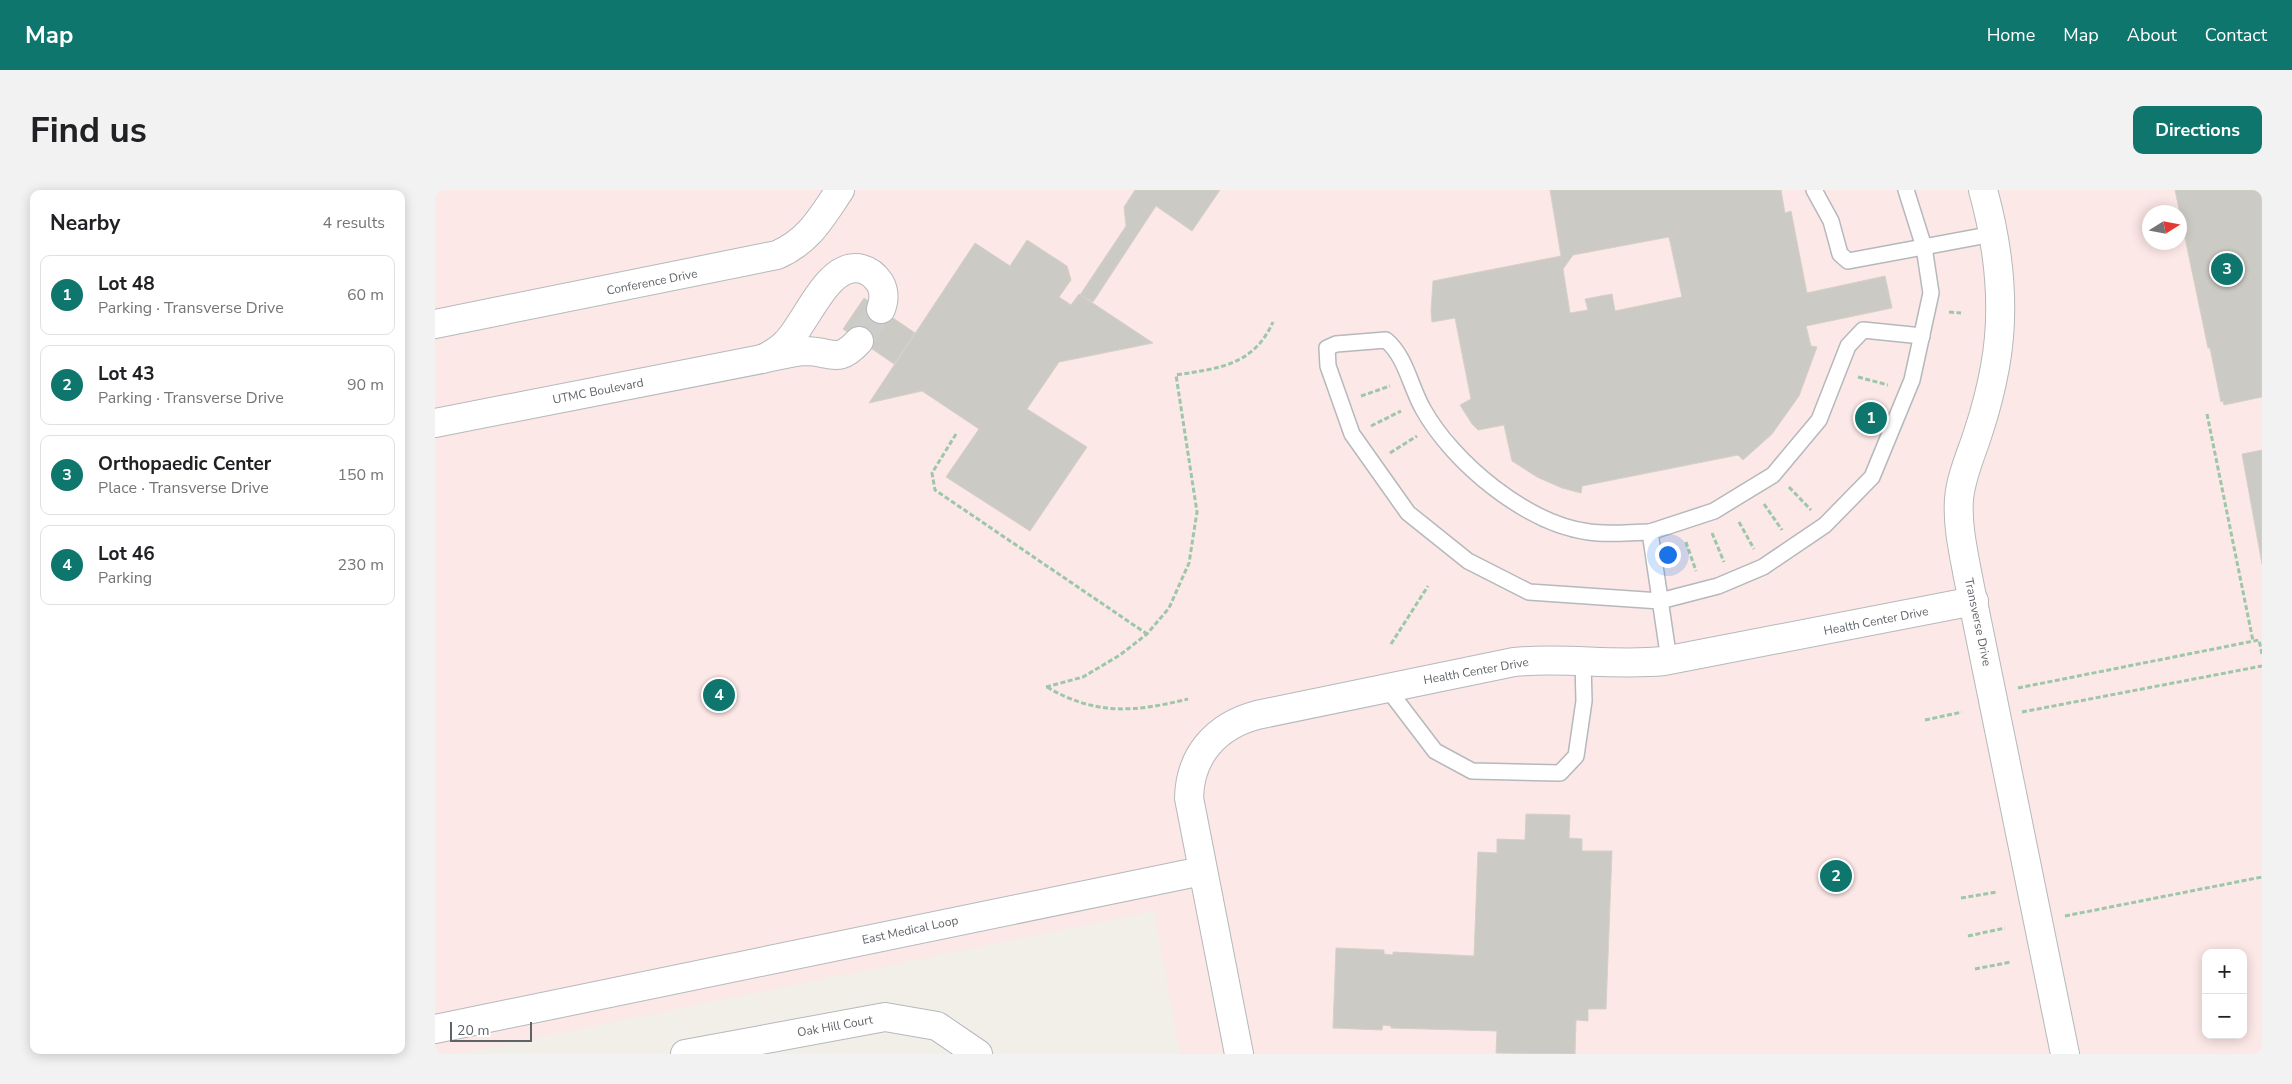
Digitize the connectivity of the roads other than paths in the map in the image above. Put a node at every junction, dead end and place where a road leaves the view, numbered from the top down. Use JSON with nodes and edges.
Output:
{"nodes":[{"id":1,"x":840,"y":190,"type":"edge"},
{"id":2,"x":1815,"y":190,"type":"edge"},
{"id":3,"x":1906,"y":190,"type":"edge"},
{"id":4,"x":1983,"y":190,"type":"edge"},
{"id":5,"x":1993,"y":234,"type":"junction"},
{"id":6,"x":1924,"y":246,"type":"junction"},
{"id":7,"x":881,"y":309,"type":"tunnel mouth"},
{"id":8,"x":435,"y":324,"type":"edge"},
{"id":9,"x":1922,"y":336,"type":"junction"},
{"id":10,"x":859,"y":341,"type":"tunnel mouth"},
{"id":11,"x":762,"y":359,"type":"junction"},
{"id":12,"x":435,"y":423,"type":"edge"},
{"id":13,"x":1650,"y":532,"type":"junction"},
{"id":14,"x":1660,"y":601,"type":"junction"},
{"id":15,"x":1974,"y":602,"type":"junction"},
{"id":16,"x":1669,"y":660,"type":"junction"},
{"id":17,"x":1583,"y":662,"type":"junction"},
{"id":18,"x":1387,"y":688,"type":"junction"},
{"id":19,"x":1202,"y":871,"type":"junction"},
{"id":20,"x":435,"y":1029,"type":"edge"},
{"id":21,"x":777,"y":1046,"type":"edge"},
{"id":22,"x":691,"y":1053,"type":"edge"},
{"id":23,"x":978,"y":1054,"type":"edge"},
{"id":24,"x":1239,"y":1054,"type":"edge"},
{"id":25,"x":2065,"y":1054,"type":"edge"}],
"edges":[{"from":1,"to":8,"type":"street","name":"Conference Drive"},
{"from":2,"to":6,"type":"lane"},
{"from":3,"to":6,"type":"lane"},
{"from":4,"to":5,"type":"street","name":"Transverse Drive"},
{"from":5,"to":6,"type":"lane"},
{"from":5,"to":15,"type":"street","name":"Transverse Drive"},
{"from":6,"to":9,"type":"lane"},
{"from":7,"to":11,"type":"street","name":"UTMC Boulevard"},
{"from":9,"to":13,"type":"lane"},
{"from":9,"to":14,"type":"lane"},
{"from":10,"to":11,"type":"street","name":"UTMC Boulevard"},
{"from":11,"to":12,"type":"street","name":"UTMC Boulevard"},
{"from":13,"to":14,"type":"lane"},
{"from":13,"to":14,"type":"lane"},
{"from":14,"to":16,"type":"lane"},
{"from":15,"to":16,"type":"street","name":"Health Center Drive"},
{"from":15,"to":25,"type":"street","name":"Transverse Drive"},
{"from":16,"to":17,"type":"street","name":"Health Center Drive"},
{"from":17,"to":18,"type":"street","name":"Health Center Drive"},
{"from":17,"to":18,"type":"lane"},
{"from":18,"to":19,"type":"street","name":"Health Center Drive"},
{"from":19,"to":20,"type":"street","name":"East Medical Loop"},
{"from":19,"to":24,"type":"street"},
{"from":21,"to":22,"type":"street","name":"Oak Hill Court"},
{"from":21,"to":23,"type":"street","name":"Oak Hill Court"}]}
